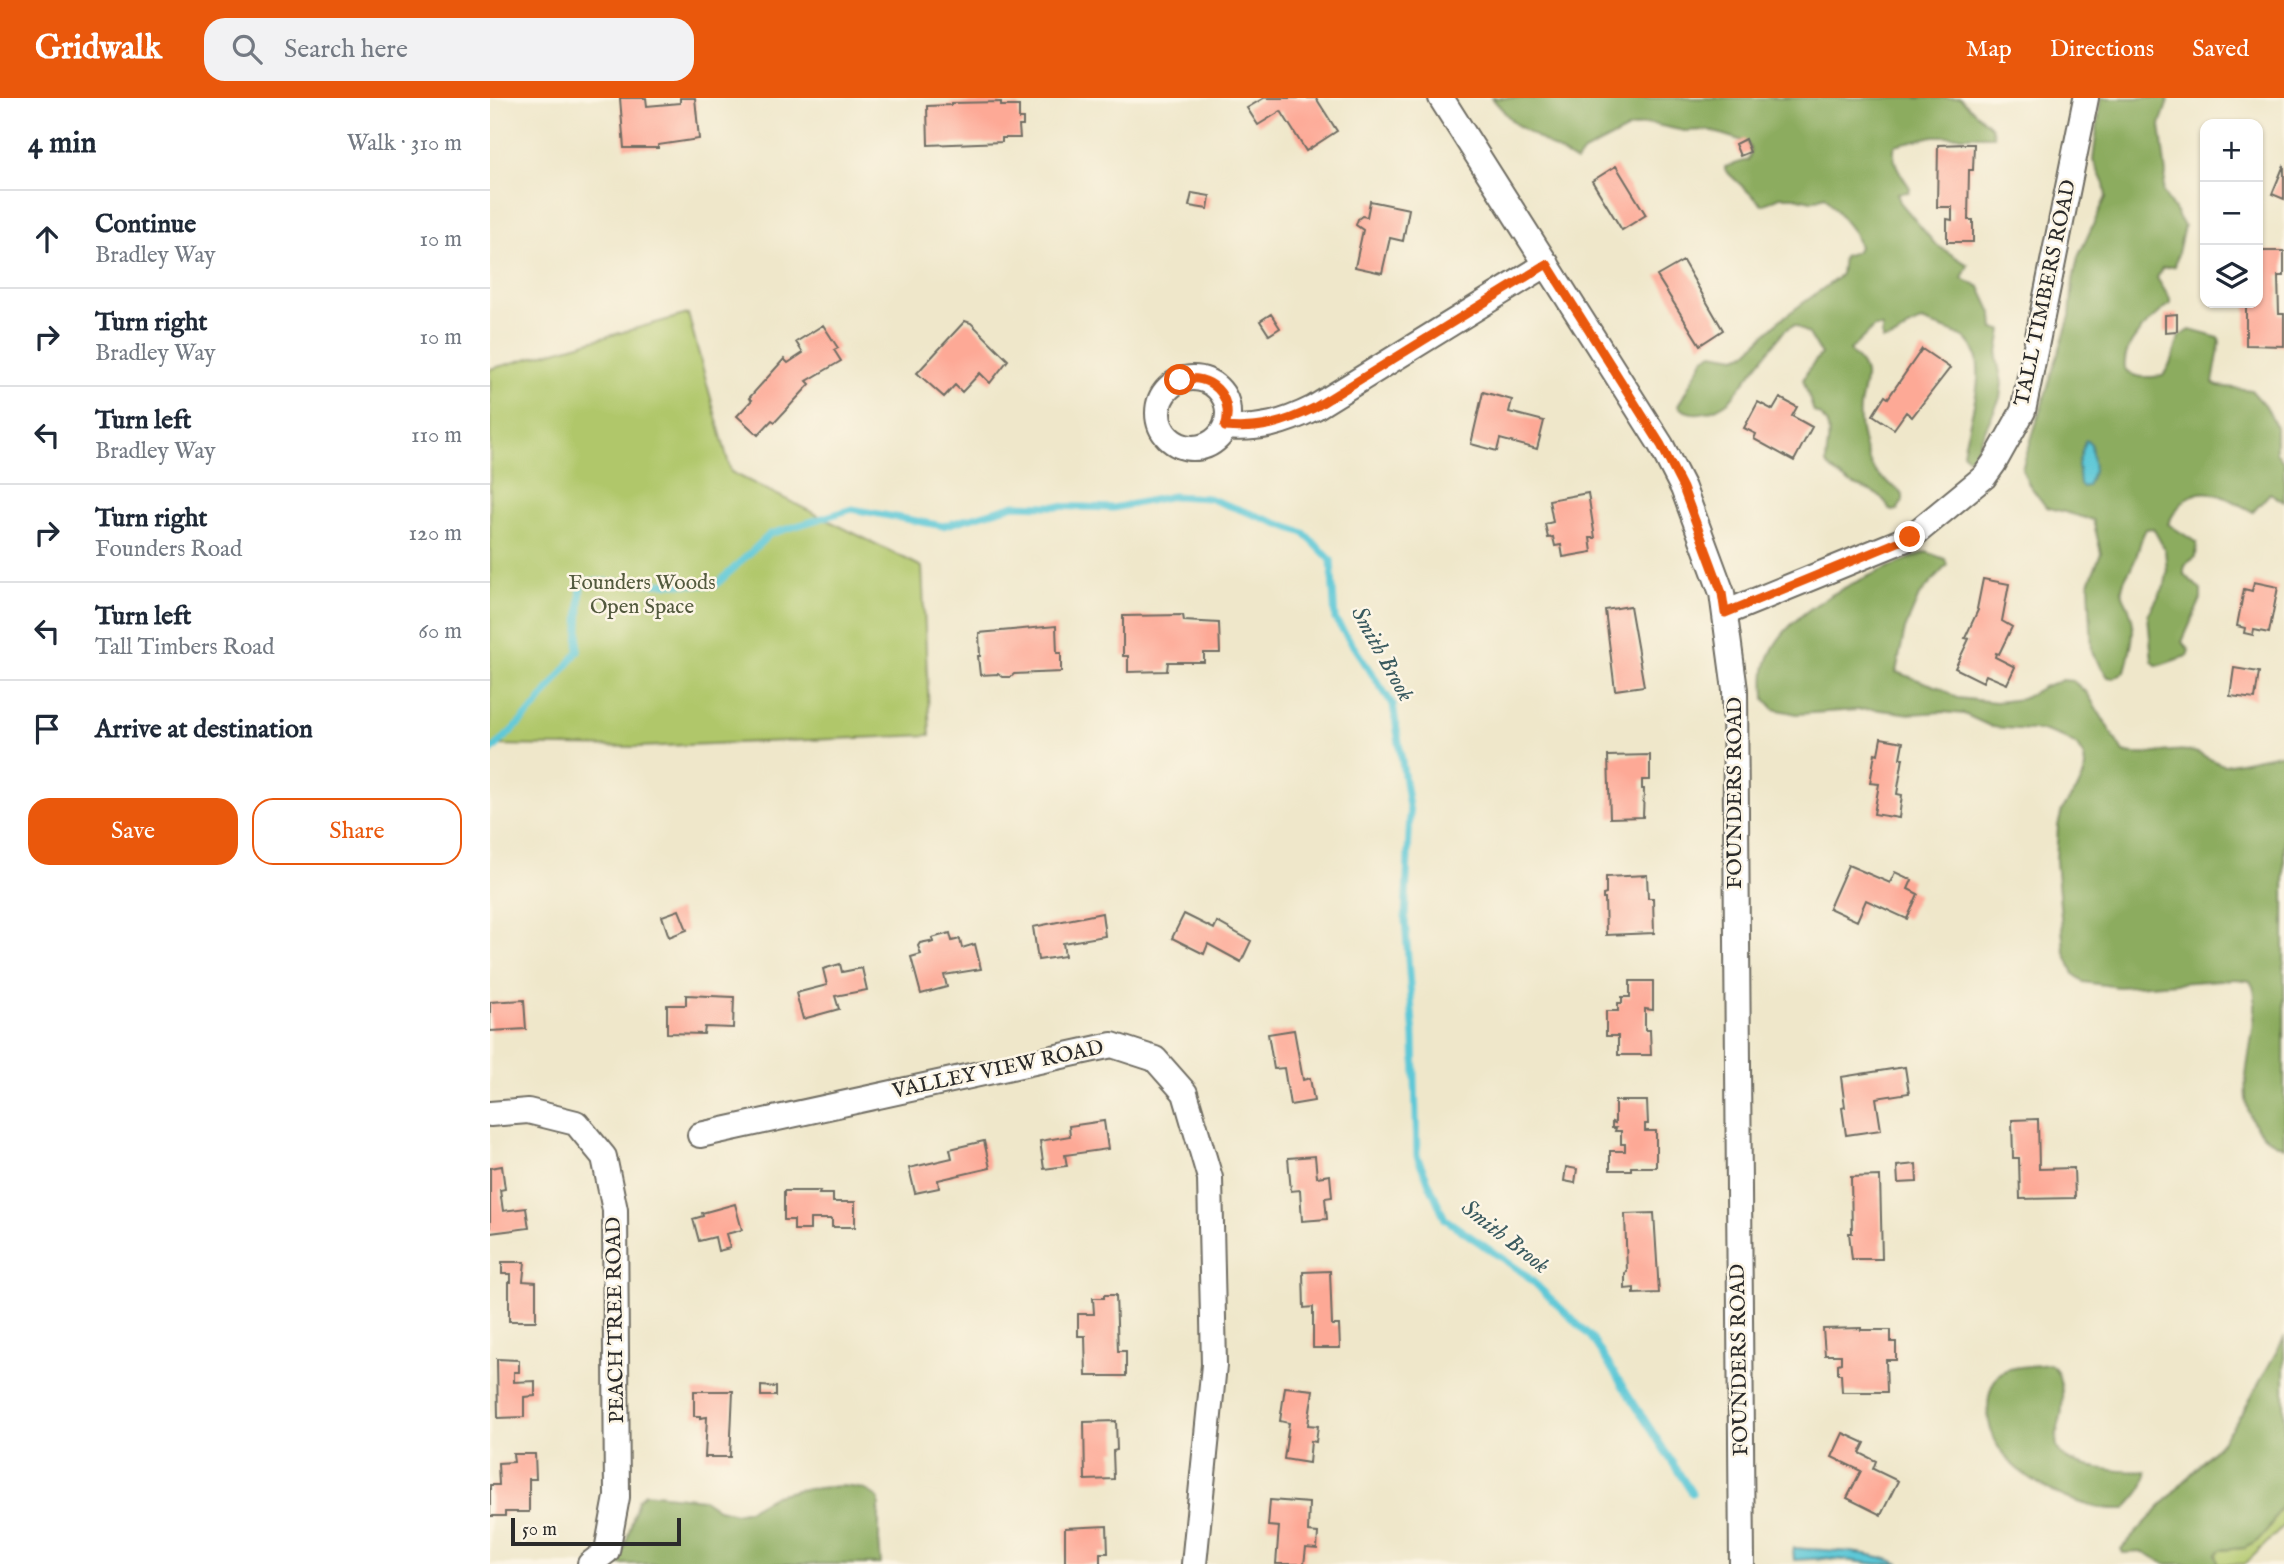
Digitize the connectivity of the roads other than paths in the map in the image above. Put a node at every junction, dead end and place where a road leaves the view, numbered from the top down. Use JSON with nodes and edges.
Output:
{"nodes":[{"id":1,"x":1441,"y":98,"type":"edge"},
{"id":2,"x":2086,"y":98,"type":"edge"},
{"id":3,"x":1547,"y":264,"type":"junction"},
{"id":4,"x":1225,"y":427,"type":"dead end"},
{"id":5,"x":1725,"y":613,"type":"junction"},
{"id":6,"x":490,"y":1114,"type":"edge"},
{"id":7,"x":700,"y":1135,"type":"dead end"},
{"id":8,"x":590,"y":1564,"type":"edge"},
{"id":9,"x":1194,"y":1564,"type":"edge"},
{"id":10,"x":1742,"y":1564,"type":"edge"}],
"edges":[{"from":1,"to":3,"type":"street","name":"FOUNDERS ROAD"},
{"from":2,"to":5,"type":"street","name":"TALL TIMBERS ROAD"},
{"from":3,"to":4,"type":"street"},
{"from":3,"to":5,"type":"street","name":"FOUNDERS ROAD"},
{"from":5,"to":10,"type":"street","name":"FOUNDERS ROAD"},
{"from":6,"to":8,"type":"street","name":"PEACH TREE ROAD"},
{"from":7,"to":9,"type":"street","name":"VALLEY VIEW ROAD"}]}
